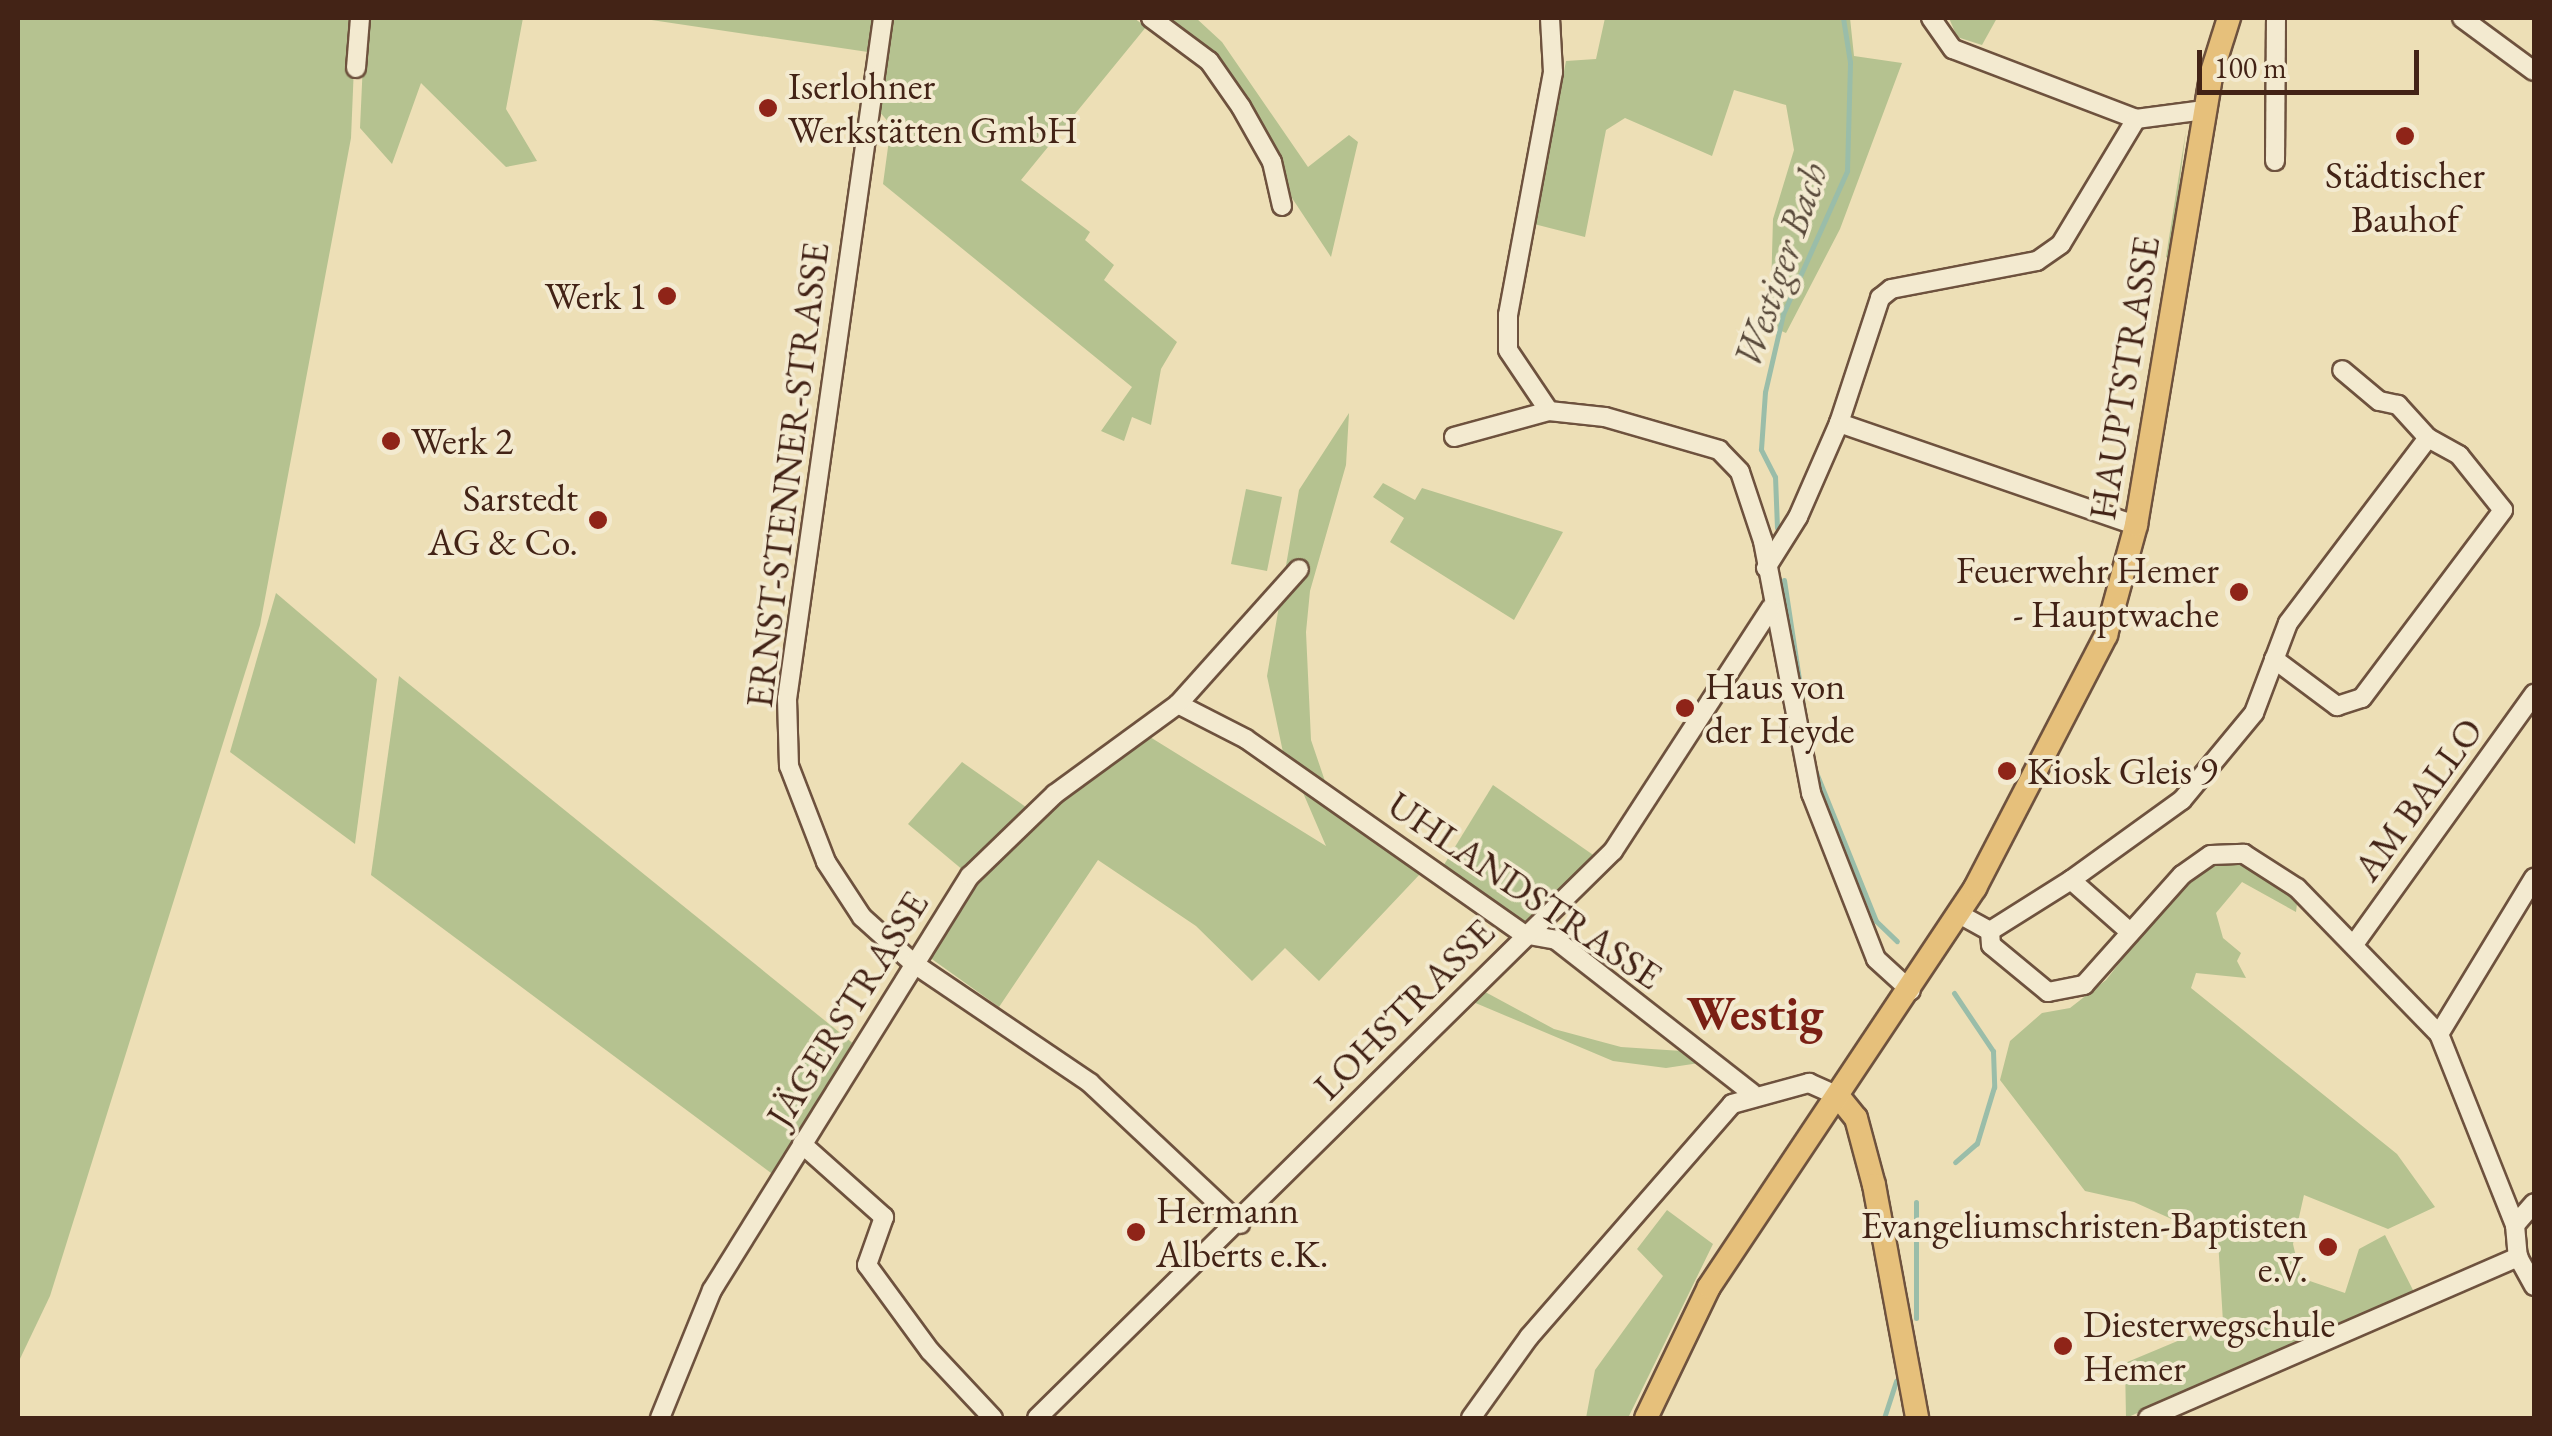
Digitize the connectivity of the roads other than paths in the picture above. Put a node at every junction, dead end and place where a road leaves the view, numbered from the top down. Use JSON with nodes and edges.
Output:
{"nodes":[{"id":1,"x":360,"y":18,"type":"edge"},
{"id":2,"x":884,"y":18,"type":"edge"},
{"id":3,"x":1151,"y":18,"type":"edge"},
{"id":4,"x":1550,"y":18,"type":"edge"},
{"id":5,"x":1931,"y":18,"type":"edge"},
{"id":6,"x":2212,"y":18,"type":"edge"},
{"id":7,"x":2230,"y":18,"type":"edge"},
{"id":8,"x":2276,"y":18,"type":"edge"},
{"id":9,"x":2462,"y":18,"type":"edge"},
{"id":10,"x":356,"y":68,"type":"dead end"},
{"id":11,"x":2534,"y":71,"type":"edge"},
{"id":12,"x":2210,"y":75,"type":"junction"},
{"id":13,"x":2204,"y":110,"type":"junction"},
{"id":14,"x":2136,"y":119,"type":"junction"},
{"id":15,"x":2275,"y":160,"type":"dead end"},
{"id":16,"x":1282,"y":206,"type":"dead end"},
{"id":17,"x":2342,"y":370,"type":"dead end"},
{"id":18,"x":1549,"y":411,"type":"junction"},
{"id":19,"x":1839,"y":423,"type":"junction"},
{"id":20,"x":1454,"y":438,"type":"dead end"},
{"id":21,"x":2428,"y":438,"type":"junction"},
{"id":22,"x":2136,"y":525,"type":"junction"},
{"id":23,"x":1766,"y":568,"type":"junction"},
{"id":24,"x":1299,"y":570,"type":"dead end"},
{"id":25,"x":1771,"y":608,"type":"junction"},
{"id":26,"x":2274,"y":659,"type":"junction"},
{"id":27,"x":2534,"y":694,"type":"edge"},
{"id":28,"x":1178,"y":704,"type":"junction"},
{"id":29,"x":2534,"y":878,"type":"edge"},
{"id":30,"x":2071,"y":880,"type":"junction"},
{"id":31,"x":1959,"y":914,"type":"junction"},
{"id":32,"x":1990,"y":932,"type":"junction"},
{"id":33,"x":2130,"y":932,"type":"junction"},
{"id":34,"x":1522,"y":934,"type":"junction"},
{"id":35,"x":2355,"y":943,"type":"junction"},
{"id":36,"x":913,"y":963,"type":"junction"},
{"id":37,"x":1911,"y":991,"type":"junction"},
{"id":38,"x":2439,"y":1034,"type":"junction"},
{"id":39,"x":1752,"y":1094,"type":"junction"},
{"id":40,"x":1838,"y":1096,"type":"junction"},
{"id":41,"x":802,"y":1144,"type":"junction"},
{"id":42,"x":2534,"y":1204,"type":"edge"},
{"id":43,"x":1240,"y":1224,"type":"junction"},
{"id":44,"x":2515,"y":1225,"type":"junction"},
{"id":45,"x":2518,"y":1257,"type":"junction"},
{"id":46,"x":2534,"y":1286,"type":"edge"},
{"id":47,"x":660,"y":1418,"type":"edge"},
{"id":48,"x":993,"y":1418,"type":"edge"},
{"id":49,"x":1038,"y":1418,"type":"edge"},
{"id":50,"x":1471,"y":1418,"type":"edge"},
{"id":51,"x":1646,"y":1418,"type":"edge"},
{"id":52,"x":1917,"y":1418,"type":"edge"},
{"id":53,"x":2148,"y":1418,"type":"edge"}],
"edges":[{"from":1,"to":10,"type":"street"},
{"from":2,"to":36,"type":"street","name":"ERNST-STENNER-STRASSE"},
{"from":3,"to":16,"type":"street"},
{"from":4,"to":18,"type":"street"},
{"from":5,"to":14,"type":"street"},
{"from":6,"to":12,"type":"main road","name":"HAUPTSTRASSE"},
{"from":7,"to":12,"type":"main road","name":"HAUPTSTRASSE"},
{"from":8,"to":15,"type":"street"},
{"from":9,"to":11,"type":"street"},
{"from":12,"to":13,"type":"main road","name":"HAUPTSTRASSE"},
{"from":13,"to":14,"type":"street"},
{"from":13,"to":22,"type":"main road","name":"HAUPTSTRASSE"},
{"from":14,"to":19,"type":"street"},
{"from":17,"to":21,"type":"street"},
{"from":18,"to":20,"type":"street"},
{"from":18,"to":23,"type":"street"},
{"from":19,"to":22,"type":"street"},
{"from":19,"to":23,"type":"street"},
{"from":21,"to":26,"type":"street"},
{"from":21,"to":26,"type":"street"},
{"from":22,"to":31,"type":"main road","name":"HAUPTSTRASSE"},
{"from":23,"to":25,"type":"street"},
{"from":24,"to":28,"type":"street","name":"JÄGERSTRASSE"},
{"from":25,"to":34,"type":"street","name":"LOHSTRASSE"},
{"from":25,"to":37,"type":"street"},
{"from":26,"to":30,"type":"street"},
{"from":27,"to":35,"type":"street","name":"AM BALLO"},
{"from":28,"to":34,"type":"street","name":"UHLANDSTRASSE"},
{"from":28,"to":36,"type":"street","name":"JÄGERSTRASSE"},
{"from":29,"to":38,"type":"street"},
{"from":30,"to":32,"type":"street"},
{"from":30,"to":33,"type":"street"},
{"from":31,"to":32,"type":"street"},
{"from":31,"to":37,"type":"main road","name":"HAUPTSTRASSE"},
{"from":32,"to":33,"type":"street"},
{"from":33,"to":35,"type":"street"},
{"from":34,"to":39,"type":"street","name":"UHLANDSTRASSE"},
{"from":34,"to":43,"type":"street","name":"LOHSTRASSE"},
{"from":35,"to":38,"type":"street"},
{"from":36,"to":41,"type":"street","name":"JÄGERSTRASSE"},
{"from":36,"to":43,"type":"street","name":"ERNST-STENNER-STRASSE"},
{"from":37,"to":40,"type":"main road","name":"HAUPTSTRASSE"},
{"from":38,"to":44,"type":"street"},
{"from":39,"to":40,"type":"street"},
{"from":39,"to":50,"type":"street"},
{"from":40,"to":51,"type":"main road","name":"HAUPTSTRASSE"},
{"from":40,"to":52,"type":"main road"},
{"from":41,"to":47,"type":"street","name":"JÄGERSTRASSE"},
{"from":41,"to":48,"type":"street"},
{"from":42,"to":44,"type":"street"},
{"from":43,"to":49,"type":"street","name":"LOHSTRASSE"},
{"from":44,"to":45,"type":"street"},
{"from":45,"to":46,"type":"street"},
{"from":45,"to":53,"type":"street"}]}
